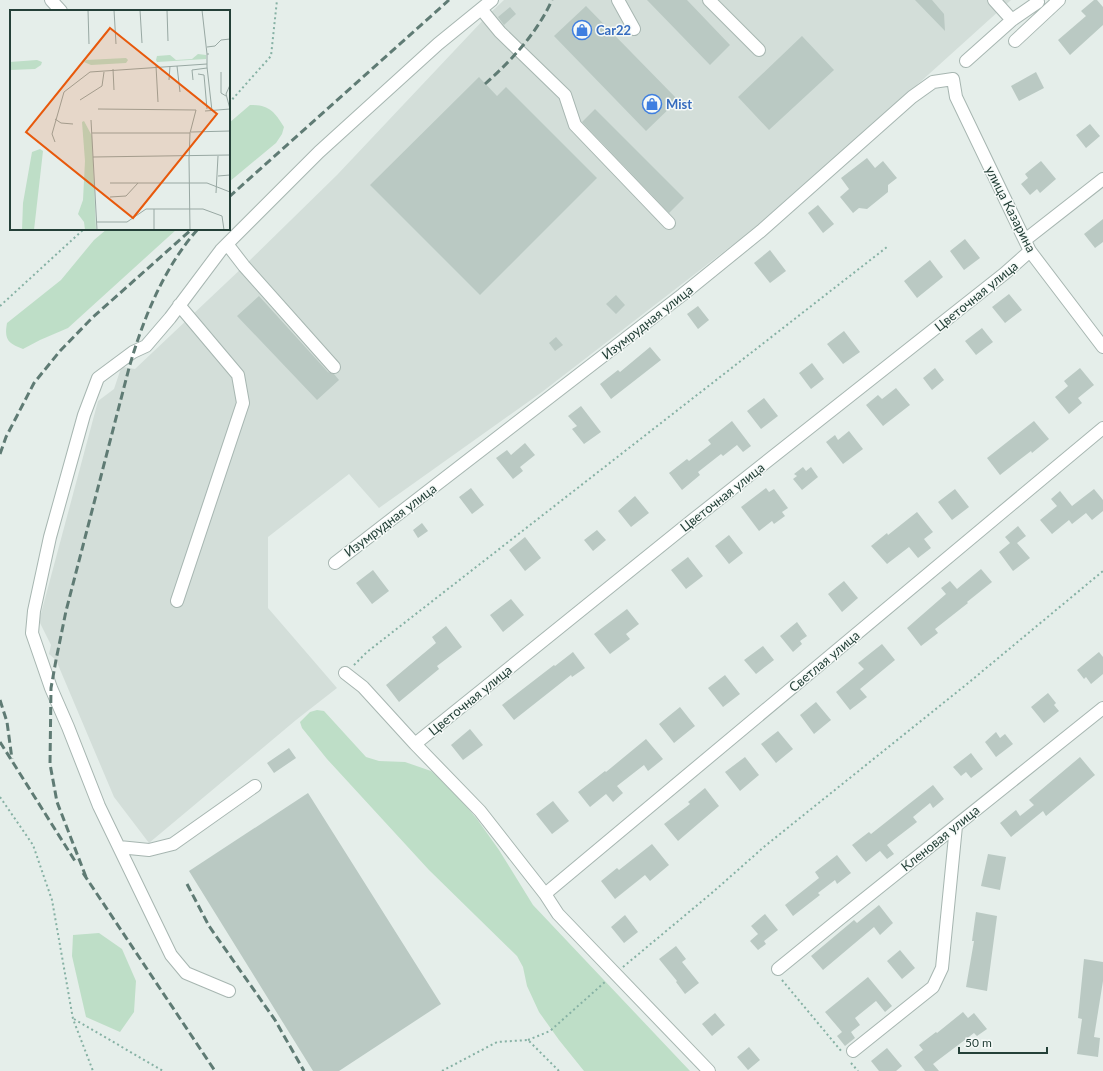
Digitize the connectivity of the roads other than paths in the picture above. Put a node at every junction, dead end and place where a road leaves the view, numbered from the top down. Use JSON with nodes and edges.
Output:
{"nodes":[{"id":1,"x":51,"y":0,"type":"edge"},
{"id":2,"x":492,"y":0,"type":"edge"},
{"id":3,"x":618,"y":0,"type":"edge"},
{"id":4,"x":709,"y":0,"type":"edge"},
{"id":5,"x":994,"y":0,"type":"edge"},
{"id":6,"x":1037,"y":1,"type":"edge"},
{"id":7,"x":1055,"y":3,"type":"edge"},
{"id":8,"x":481,"y":9,"type":"junction"},
{"id":9,"x":60,"y":10,"type":"edge"},
{"id":10,"x":1012,"y":20,"type":"junction"},
{"id":11,"x":634,"y":29,"type":"dead end"},
{"id":12,"x":1015,"y":41,"type":"dead end"},
{"id":13,"x":759,"y":50,"type":"dead end"},
{"id":14,"x":966,"y":61,"type":"dead end"},
{"id":15,"x":953,"y":79,"type":"joint"},
{"id":16,"x":1103,"y":179,"type":"edge"},
{"id":17,"x":669,"y":223,"type":"dead end"},
{"id":18,"x":227,"y":244,"type":"junction"},
{"id":19,"x":1028,"y":246,"type":"junction"},
{"id":20,"x":179,"y":305,"type":"junction"},
{"id":21,"x":1103,"y":347,"type":"edge"},
{"id":22,"x":334,"y":367,"type":"dead end"},
{"id":23,"x":1103,"y":428,"type":"edge"},
{"id":24,"x":335,"y":563,"type":"dead end"},
{"id":25,"x":177,"y":601,"type":"dead end"},
{"id":26,"x":346,"y":673,"type":"road end"},
{"id":27,"x":1103,"y":708,"type":"edge"},
{"id":28,"x":415,"y":744,"type":"junction"},
{"id":29,"x":255,"y":786,"type":"dead end"},
{"id":30,"x":956,"y":826,"type":"junction"},
{"id":31,"x":119,"y":847,"type":"junction"},
{"id":32,"x":545,"y":894,"type":"junction"},
{"id":33,"x":778,"y":969,"type":"road end"},
{"id":34,"x":229,"y":990,"type":"dead end"},
{"id":35,"x":848,"y":1054,"type":"road end"},
{"id":36,"x":709,"y":1071,"type":"edge"}],
"edges":[{"from":1,"to":9,"type":"street"},
{"from":2,"to":8,"type":"street"},
{"from":3,"to":11,"type":"street"},
{"from":4,"to":13,"type":"street"},
{"from":5,"to":10,"type":"street"},
{"from":6,"to":7,"type":"street"},
{"from":6,"to":10,"type":"street"},
{"from":7,"to":12,"type":"street"},
{"from":8,"to":17,"type":"street"},
{"from":8,"to":18,"type":"street"},
{"from":10,"to":14,"type":"street"},
{"from":15,"to":19,"type":"street","name":"улица Казарина"},
{"from":15,"to":24,"type":"street","name":"Изумрудная улица"},
{"from":16,"to":19,"type":"street","name":"Цветочная улица"},
{"from":18,"to":20,"type":"street"},
{"from":18,"to":22,"type":"street"},
{"from":19,"to":21,"type":"street","name":"улица Казарина"},
{"from":19,"to":28,"type":"street","name":"Цветочная улица"},
{"from":20,"to":25,"type":"street"},
{"from":20,"to":31,"type":"street"},
{"from":23,"to":32,"type":"street","name":"Светлая улица"},
{"from":26,"to":28,"type":"street"},
{"from":27,"to":30,"type":"street","name":"Кленовая улица"},
{"from":28,"to":32,"type":"street"},
{"from":29,"to":31,"type":"street"},
{"from":30,"to":33,"type":"street","name":"Кленовая улица"},
{"from":30,"to":35,"type":"street"},
{"from":31,"to":34,"type":"street"},
{"from":32,"to":36,"type":"street"}]}
